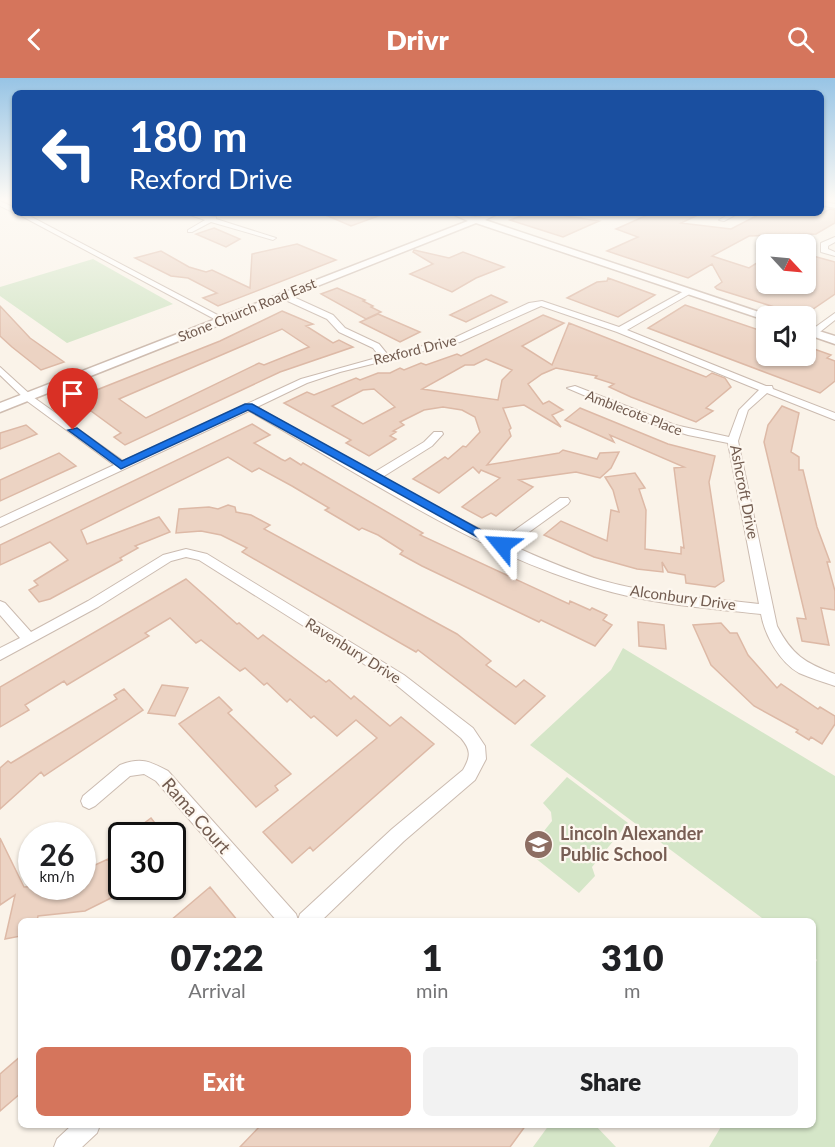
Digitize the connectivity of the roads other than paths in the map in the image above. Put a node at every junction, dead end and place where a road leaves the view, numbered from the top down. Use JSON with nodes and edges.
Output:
{"nodes":[{"id":1,"x":85,"y":248,"type":"edge"},
{"id":2,"x":406,"y":248,"type":"edge"},
{"id":3,"x":558,"y":248,"type":"edge"},
{"id":4,"x":689,"y":292,"type":"junction"},
{"id":5,"x":284,"y":296,"type":"junction"},
{"id":6,"x":756,"y":314,"type":"edge"},
{"id":7,"x":835,"y":316,"type":"edge"},
{"id":8,"x":223,"y":320,"type":"junction"},
{"id":9,"x":816,"y":328,"type":"edge"},
{"id":10,"x":620,"y":330,"type":"junction"},
{"id":11,"x":816,"y":334,"type":"edge"},
{"id":12,"x":835,"y":340,"type":"edge"},
{"id":13,"x":386,"y":358,"type":"junction"},
{"id":14,"x":0,"y":370,"type":"edge"},
{"id":15,"x":572,"y":388,"type":"dead end"},
{"id":16,"x":769,"y":388,"type":"junction"},
{"id":17,"x":28,"y":397,"type":"junction"},
{"id":18,"x":248,"y":406,"type":"junction"},
{"id":19,"x":0,"y":408,"type":"edge"},
{"id":20,"x":835,"y":417,"type":"edge"},
{"id":21,"x":438,"y":434,"type":"dead end"},
{"id":22,"x":733,"y":441,"type":"junction"},
{"id":23,"x":121,"y":465,"type":"junction"},
{"id":24,"x":375,"y":477,"type":"junction"},
{"id":25,"x":564,"y":501,"type":"dead end"},
{"id":26,"x":0,"y":523,"type":"edge"},
{"id":27,"x":502,"y":545,"type":"junction"},
{"id":28,"x":0,"y":606,"type":"edge"},
{"id":29,"x":766,"y":610,"type":"junction"},
{"id":30,"x":29,"y":639,"type":"junction"},
{"id":31,"x":0,"y":655,"type":"edge"},
{"id":32,"x":835,"y":680,"type":"edge"},
{"id":33,"x":89,"y":801,"type":"dead end"},
{"id":34,"x":286,"y":918,"type":"edge"},
{"id":35,"x":310,"y":918,"type":"edge"},
{"id":36,"x":85,"y":1128,"type":"edge"},
{"id":37,"x":65,"y":1147,"type":"edge"}],
"edges":[{"from":1,"to":8,"type":"street"},
{"from":2,"to":5,"type":"main road","name":"Stone Church Road East"},
{"from":3,"to":4,"type":"main road"},
{"from":4,"to":6,"type":"main road"},
{"from":4,"to":10,"type":"street"},
{"from":5,"to":8,"type":"main road","name":"Stone Church Road East"},
{"from":5,"to":13,"type":"street"},
{"from":7,"to":9,"type":"street"},
{"from":8,"to":17,"type":"main road","name":"Stone Church Road East"},
{"from":10,"to":13,"type":"street","name":"Rexford Drive"},
{"from":10,"to":16,"type":"street","name":"Rexford Drive"},
{"from":11,"to":12,"type":"main road"},
{"from":13,"to":18,"type":"street","name":"Rexford Drive"},
{"from":14,"to":17,"type":"street"},
{"from":15,"to":22,"type":"street","name":"Amblecote Place"},
{"from":16,"to":20,"type":"street","name":"Rexford Drive"},
{"from":16,"to":22,"type":"street","name":"Ashcroft Drive"},
{"from":17,"to":19,"type":"main road","name":"Stone Church Road East"},
{"from":17,"to":23,"type":"street"},
{"from":18,"to":23,"type":"street","name":"Rexford Drive"},
{"from":18,"to":24,"type":"street","name":"Alconbury Drive"},
{"from":21,"to":24,"type":"street"},
{"from":22,"to":29,"type":"street","name":"Ashcroft Drive"},
{"from":23,"to":26,"type":"street","name":"Rexford Drive"},
{"from":24,"to":27,"type":"street","name":"Alconbury Drive"},
{"from":25,"to":27,"type":"street"},
{"from":27,"to":29,"type":"street","name":"Alconbury Drive"},
{"from":28,"to":30,"type":"street"},
{"from":29,"to":32,"type":"street","name":"Ashcroft Drive"},
{"from":30,"to":31,"type":"street","name":"Ravenbury Drive"},
{"from":30,"to":35,"type":"street","name":"Ravenbury Drive"},
{"from":33,"to":34,"type":"street","name":"Rama Court"},
{"from":36,"to":37,"type":"street"}]}
